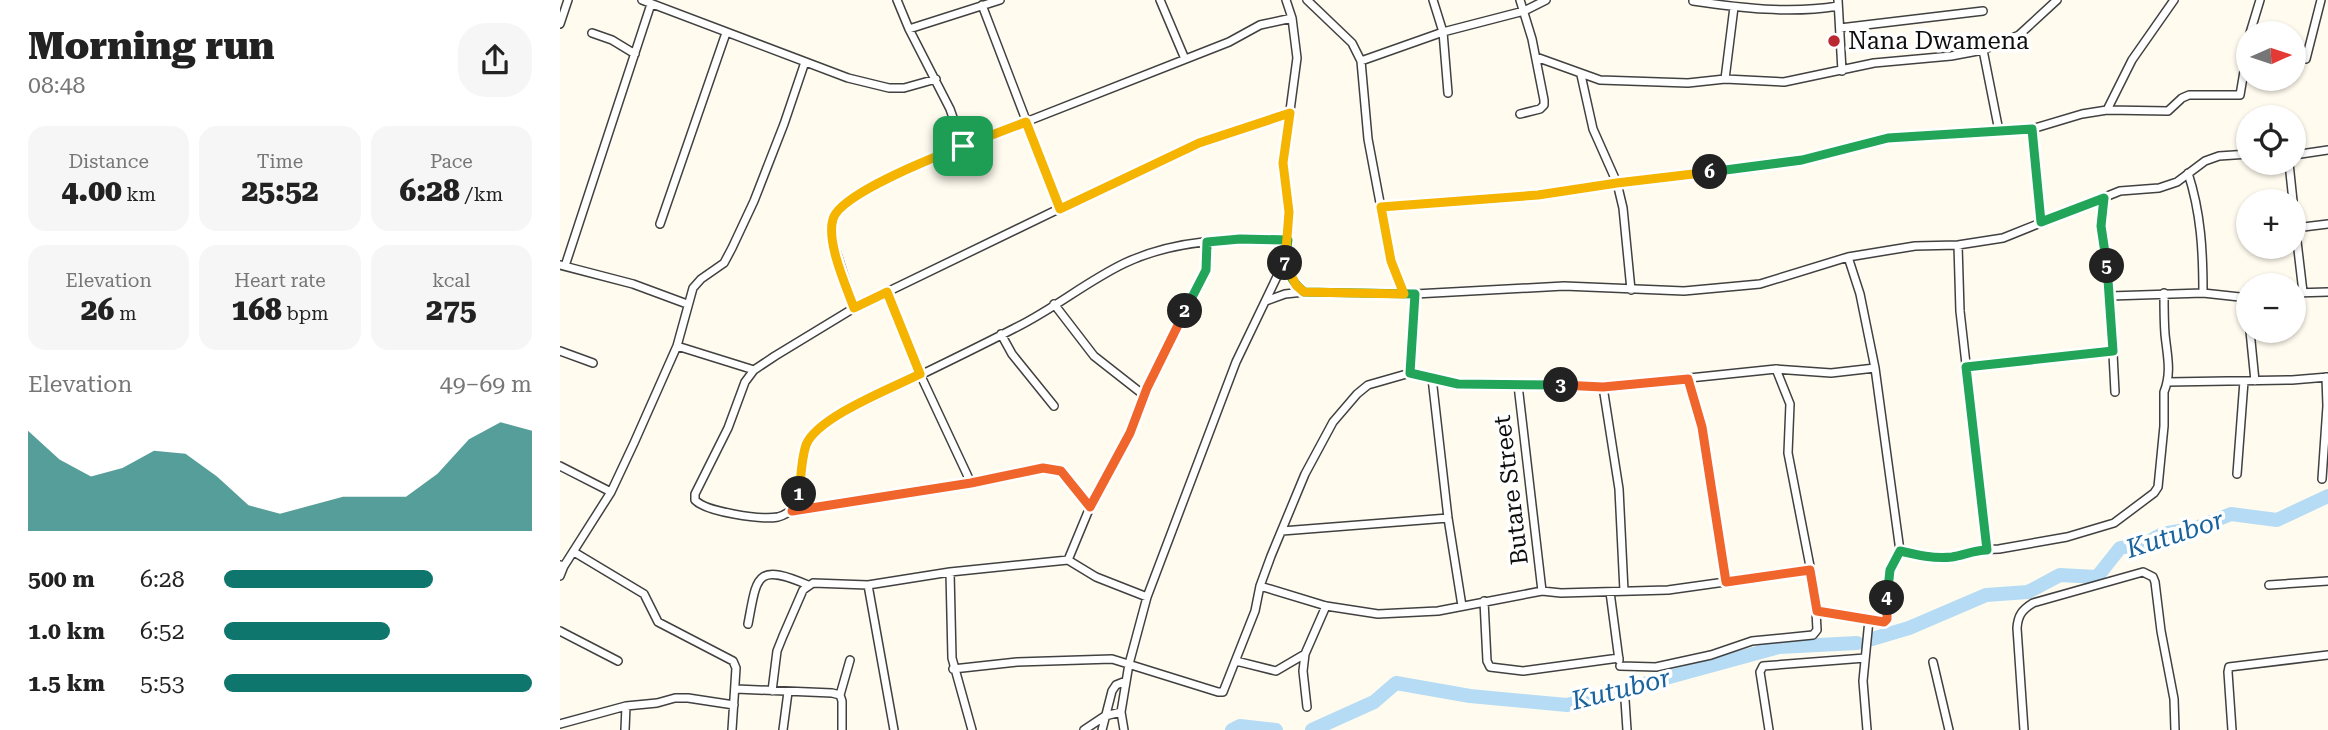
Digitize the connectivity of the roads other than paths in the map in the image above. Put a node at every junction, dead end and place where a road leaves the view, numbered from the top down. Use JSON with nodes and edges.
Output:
{"nodes":[{"id":1,"x":568,"y":0,"type":"edge"},
{"id":2,"x":897,"y":0,"type":"edge"},
{"id":3,"x":1000,"y":0,"type":"edge"},
{"id":4,"x":1160,"y":0,"type":"edge"},
{"id":5,"x":1286,"y":0,"type":"edge"},
{"id":6,"x":1307,"y":0,"type":"edge"},
{"id":7,"x":1433,"y":0,"type":"edge"},
{"id":8,"x":1520,"y":0,"type":"edge"},
{"id":9,"x":1546,"y":0,"type":"edge"},
{"id":10,"x":2057,"y":0,"type":"edge"},
{"id":11,"x":2174,"y":0,"type":"edge"},
{"id":12,"x":2260,"y":0,"type":"edge"},
{"id":13,"x":2321,"y":0,"type":"edge"},
{"id":14,"x":646,"y":1,"type":"edge"},
{"id":15,"x":1693,"y":1,"type":"edge"},
{"id":16,"x":1838,"y":3,"type":"edge"},
{"id":17,"x":982,"y":5,"type":"junction"},
{"id":18,"x":1734,"y":7,"type":"junction"},
{"id":19,"x":1524,"y":11,"type":"junction"},
{"id":20,"x":1983,"y":11,"type":"dead end"},
{"id":21,"x":1292,"y":18,"type":"junction"},
{"id":22,"x":2254,"y":21,"type":"edge"},
{"id":23,"x":560,"y":24,"type":"edge"},
{"id":24,"x":1840,"y":28,"type":"junction"},
{"id":25,"x":909,"y":29,"type":"junction"},
{"id":26,"x":1443,"y":32,"type":"junction"},
{"id":27,"x":592,"y":33,"type":"dead end"},
{"id":28,"x":726,"y":33,"type":"junction"},
{"id":29,"x":1983,"y":50,"type":"junction"},
{"id":30,"x":635,"y":54,"type":"junction"},
{"id":31,"x":1536,"y":57,"type":"junction"},
{"id":32,"x":1185,"y":59,"type":"junction"},
{"id":33,"x":2306,"y":59,"type":"dead end"},
{"id":34,"x":1361,"y":61,"type":"junction"},
{"id":35,"x":805,"y":62,"type":"junction"},
{"id":36,"x":1842,"y":71,"type":"junction"},
{"id":37,"x":1581,"y":75,"type":"junction"},
{"id":38,"x":936,"y":79,"type":"junction"},
{"id":39,"x":1725,"y":79,"type":"junction"},
{"id":40,"x":2241,"y":91,"type":"edge"},
{"id":41,"x":1448,"y":93,"type":"dead end"},
{"id":42,"x":2107,"y":110,"type":"junction"},
{"id":43,"x":1290,"y":113,"type":"junction"},
{"id":44,"x":1520,"y":114,"type":"dead end"},
{"id":45,"x":1026,"y":122,"type":"junction"},
{"id":46,"x":2032,"y":129,"type":"junction"},
{"id":47,"x":1999,"y":131,"type":"junction"},
{"id":48,"x":963,"y":146,"type":"junction"},
{"id":49,"x":2328,"y":150,"type":"edge"},
{"id":50,"x":2306,"y":153,"type":"edge"},
{"id":51,"x":2236,"y":154,"type":"edge"},
{"id":52,"x":2188,"y":173,"type":"junction"},
{"id":53,"x":1617,"y":183,"type":"junction"},
{"id":54,"x":2104,"y":198,"type":"junction"},
{"id":55,"x":1381,"y":207,"type":"junction"},
{"id":56,"x":1060,"y":209,"type":"junction"},
{"id":57,"x":2041,"y":222,"type":"junction"},
{"id":58,"x":660,"y":224,"type":"dead end"},
{"id":59,"x":2328,"y":224,"type":"edge"},
{"id":60,"x":2306,"y":227,"type":"edge"},
{"id":61,"x":1288,"y":240,"type":"junction"},
{"id":62,"x":1207,"y":242,"type":"junction"},
{"id":63,"x":1958,"y":245,"type":"junction"},
{"id":64,"x":1848,"y":257,"type":"junction"},
{"id":65,"x":1284,"y":262,"type":"junction"},
{"id":66,"x":563,"y":266,"type":"edge"},
{"id":67,"x":1631,"y":290,"type":"junction"},
{"id":68,"x":887,"y":292,"type":"junction"},
{"id":69,"x":1304,"y":292,"type":"junction"},
{"id":70,"x":2328,"y":292,"type":"edge"},
{"id":71,"x":2164,"y":293,"type":"junction"},
{"id":72,"x":2203,"y":293,"type":"junction"},
{"id":73,"x":2306,"y":293,"type":"edge"},
{"id":74,"x":1404,"y":294,"type":"junction"},
{"id":75,"x":1415,"y":294,"type":"junction"},
{"id":76,"x":2110,"y":296,"type":"junction"},
{"id":77,"x":2236,"y":297,"type":"edge"},
{"id":78,"x":1266,"y":301,"type":"junction"},
{"id":79,"x":687,"y":304,"type":"junction"},
{"id":80,"x":1054,"y":304,"type":"junction"},
{"id":81,"x":854,"y":308,"type":"junction"},
{"id":82,"x":1001,"y":334,"type":"junction"},
{"id":83,"x":2251,"y":343,"type":"edge"},
{"id":84,"x":677,"y":346,"type":"junction"},
{"id":85,"x":560,"y":351,"type":"edge"},
{"id":86,"x":2113,"y":351,"type":"junction"},
{"id":87,"x":593,"y":363,"type":"dead end"},
{"id":88,"x":1966,"y":367,"type":"junction"},
{"id":89,"x":1875,"y":368,"type":"junction"},
{"id":90,"x":1776,"y":369,"type":"junction"},
{"id":91,"x":754,"y":370,"type":"junction"},
{"id":92,"x":1410,"y":373,"type":"junction"},
{"id":93,"x":920,"y":374,"type":"junction"},
{"id":94,"x":2327,"y":377,"type":"edge"},
{"id":95,"x":1432,"y":378,"type":"junction"},
{"id":96,"x":1688,"y":379,"type":"junction"},
{"id":97,"x":2255,"y":381,"type":"junction"},
{"id":98,"x":2168,"y":382,"type":"junction"},
{"id":99,"x":2244,"y":382,"type":"junction"},
{"id":100,"x":1518,"y":385,"type":"junction"},
{"id":101,"x":1603,"y":387,"type":"junction"},
{"id":102,"x":2115,"y":392,"type":"dead end"},
{"id":103,"x":1145,"y":396,"type":"junction"},
{"id":104,"x":1054,"y":406,"type":"dead end"},
{"id":105,"x":560,"y":466,"type":"edge"},
{"id":106,"x":2237,"y":474,"type":"dead end"},
{"id":107,"x":2322,"y":479,"type":"dead end"},
{"id":108,"x":971,"y":483,"type":"junction"},
{"id":109,"x":611,"y":492,"type":"junction"},
{"id":110,"x":1090,"y":507,"type":"junction"},
{"id":111,"x":792,"y":511,"type":"junction"},
{"id":112,"x":1448,"y":518,"type":"junction"},
{"id":113,"x":1282,"y":531,"type":"junction"},
{"id":114,"x":1987,"y":550,"type":"junction"},
{"id":115,"x":1900,"y":551,"type":"junction"},
{"id":116,"x":574,"y":552,"type":"junction"},
{"id":117,"x":1068,"y":560,"type":"junction"},
{"id":118,"x":562,"y":566,"type":"edge"},
{"id":119,"x":1810,"y":570,"type":"junction"},
{"id":120,"x":950,"y":572,"type":"junction"},
{"id":121,"x":560,"y":576,"type":"edge"},
{"id":122,"x":2328,"y":581,"type":"edge"},
{"id":123,"x":1726,"y":582,"type":"junction"},
{"id":124,"x":808,"y":585,"type":"junction"},
{"id":125,"x":868,"y":585,"type":"junction"},
{"id":126,"x":2269,"y":585,"type":"dead end"},
{"id":127,"x":1260,"y":586,"type":"junction"},
{"id":128,"x":1542,"y":591,"type":"junction"},
{"id":129,"x":1624,"y":591,"type":"junction"},
{"id":130,"x":1610,"y":592,"type":"junction"},
{"id":131,"x":1147,"y":597,"type":"junction"},
{"id":132,"x":1484,"y":601,"type":"junction"},
{"id":133,"x":1326,"y":606,"type":"junction"},
{"id":134,"x":1462,"y":606,"type":"junction"},
{"id":135,"x":1817,"y":611,"type":"junction"},
{"id":136,"x":1869,"y":620,"type":"junction"},
{"id":137,"x":748,"y":624,"type":"dead end"},
{"id":138,"x":560,"y":631,"type":"edge"},
{"id":139,"x":1305,"y":654,"type":"junction"},
{"id":140,"x":2328,"y":655,"type":"edge"},
{"id":141,"x":1865,"y":658,"type":"junction"},
{"id":142,"x":850,"y":660,"type":"dead end"},
{"id":143,"x":618,"y":661,"type":"dead end"},
{"id":144,"x":1236,"y":661,"type":"junction"},
{"id":145,"x":1933,"y":663,"type":"dead end"},
{"id":146,"x":1129,"y":664,"type":"junction"},
{"id":147,"x":1620,"y":665,"type":"junction"},
{"id":148,"x":953,"y":669,"type":"junction"},
{"id":149,"x":1126,"y":681,"type":"junction"},
{"id":150,"x":736,"y":689,"type":"junction"},
{"id":151,"x":772,"y":691,"type":"junction"},
{"id":152,"x":788,"y":692,"type":"junction"},
{"id":153,"x":840,"y":695,"type":"junction"},
{"id":154,"x":1625,"y":700,"type":"dead end"},
{"id":155,"x":734,"y":705,"type":"junction"},
{"id":156,"x":626,"y":706,"type":"junction"},
{"id":157,"x":1307,"y":706,"type":"dead end"},
{"id":158,"x":1121,"y":712,"type":"junction"},
{"id":159,"x":1105,"y":716,"type":"junction"},
{"id":160,"x":560,"y":723,"type":"edge"},
{"id":161,"x":625,"y":730,"type":"edge"},
{"id":162,"x":732,"y":730,"type":"edge"},
{"id":163,"x":783,"y":730,"type":"edge"},
{"id":164,"x":842,"y":730,"type":"edge"},
{"id":165,"x":894,"y":730,"type":"edge"},
{"id":166,"x":972,"y":730,"type":"edge"},
{"id":167,"x":1084,"y":730,"type":"edge"},
{"id":168,"x":1102,"y":730,"type":"edge"},
{"id":169,"x":1124,"y":730,"type":"edge"},
{"id":170,"x":1627,"y":730,"type":"edge"},
{"id":171,"x":1769,"y":730,"type":"edge"},
{"id":172,"x":1867,"y":730,"type":"edge"},
{"id":173,"x":1949,"y":730,"type":"edge"},
{"id":174,"x":2024,"y":730,"type":"edge"},
{"id":175,"x":2175,"y":730,"type":"edge"},
{"id":176,"x":2232,"y":730,"type":"edge"}],
"edges":[{"from":1,"to":23,"type":"street"},
{"from":2,"to":25,"type":"street"},
{"from":3,"to":17,"type":"street"},
{"from":4,"to":32,"type":"street"},
{"from":5,"to":21,"type":"street"},
{"from":6,"to":34,"type":"street"},
{"from":7,"to":26,"type":"street"},
{"from":8,"to":19,"type":"street"},
{"from":9,"to":19,"type":"street"},
{"from":10,"to":29,"type":"street"},
{"from":11,"to":42,"type":"street"},
{"from":12,"to":22,"type":"street"},
{"from":13,"to":33,"type":"street"},
{"from":14,"to":28,"type":"street"},
{"from":14,"to":30,"type":"street"},
{"from":15,"to":18,"type":"street"},
{"from":16,"to":18,"type":"street"},
{"from":16,"to":24,"type":"street"},
{"from":17,"to":25,"type":"street"},
{"from":17,"to":45,"type":"street"},
{"from":18,"to":39,"type":"street"},
{"from":19,"to":26,"type":"street"},
{"from":19,"to":31,"type":"street"},
{"from":20,"to":24,"type":"street"},
{"from":21,"to":32,"type":"street"},
{"from":21,"to":43,"type":"street"},
{"from":24,"to":36,"type":"street"},
{"from":25,"to":38,"type":"street"},
{"from":26,"to":34,"type":"street"},
{"from":26,"to":41,"type":"street"},
{"from":27,"to":30,"type":"street"},
{"from":28,"to":35,"type":"street"},
{"from":28,"to":58,"type":"street"},
{"from":29,"to":36,"type":"street"},
{"from":29,"to":47,"type":"street"},
{"from":30,"to":66,"type":"street"},
{"from":31,"to":37,"type":"street"},
{"from":31,"to":44,"type":"street"},
{"from":32,"to":45,"type":"street"},
{"from":34,"to":55,"type":"street"},
{"from":35,"to":38,"type":"street"},
{"from":35,"to":79,"type":"street"},
{"from":36,"to":39,"type":"street"},
{"from":37,"to":39,"type":"street"},
{"from":37,"to":53,"type":"street"},
{"from":38,"to":48,"type":"street"},
{"from":40,"to":42,"type":"street"},
{"from":42,"to":46,"type":"street"},
{"from":43,"to":56,"type":"street"},
{"from":43,"to":61,"type":"street"},
{"from":45,"to":48,"type":"street"},
{"from":45,"to":56,"type":"street"},
{"from":46,"to":47,"type":"street"},
{"from":46,"to":57,"type":"street"},
{"from":47,"to":53,"type":"street"},
{"from":48,"to":81,"type":"street"},
{"from":49,"to":50,"type":"street"},
{"from":51,"to":52,"type":"street"},
{"from":52,"to":54,"type":"street"},
{"from":52,"to":72,"type":"street"},
{"from":53,"to":55,"type":"street"},
{"from":53,"to":67,"type":"street"},
{"from":54,"to":57,"type":"street"},
{"from":54,"to":76,"type":"street"},
{"from":55,"to":74,"type":"street"},
{"from":56,"to":68,"type":"street"},
{"from":57,"to":63,"type":"street"},
{"from":59,"to":60,"type":"street"},
{"from":61,"to":62,"type":"street"},
{"from":61,"to":65,"type":"street"},
{"from":62,"to":80,"type":"street"},
{"from":62,"to":103,"type":"street"},
{"from":63,"to":64,"type":"street"},
{"from":63,"to":88,"type":"street"},
{"from":64,"to":67,"type":"street"},
{"from":64,"to":89,"type":"street"},
{"from":65,"to":69,"type":"street"},
{"from":65,"to":78,"type":"street"},
{"from":66,"to":79,"type":"street"},
{"from":67,"to":75,"type":"street"},
{"from":68,"to":81,"type":"street"},
{"from":68,"to":93,"type":"street"},
{"from":69,"to":74,"type":"street"},
{"from":69,"to":78,"type":"street"},
{"from":70,"to":73,"type":"street"},
{"from":71,"to":72,"type":"street"},
{"from":71,"to":76,"type":"street"},
{"from":71,"to":98,"type":"street"},
{"from":72,"to":77,"type":"street"},
{"from":74,"to":75,"type":"street"},
{"from":75,"to":92,"type":"street"},
{"from":76,"to":86,"type":"street"},
{"from":78,"to":131,"type":"street"},
{"from":79,"to":84,"type":"street"},
{"from":80,"to":82,"type":"street"},
{"from":80,"to":103,"type":"street"},
{"from":81,"to":91,"type":"street"},
{"from":82,"to":93,"type":"street"},
{"from":82,"to":104,"type":"street"},
{"from":83,"to":97,"type":"street"},
{"from":84,"to":91,"type":"street"},
{"from":84,"to":109,"type":"street"},
{"from":85,"to":87,"type":"street"},
{"from":86,"to":88,"type":"street"},
{"from":86,"to":102,"type":"street"},
{"from":88,"to":114,"type":"street"},
{"from":89,"to":90,"type":"street"},
{"from":89,"to":115,"type":"street"},
{"from":90,"to":96,"type":"street"},
{"from":90,"to":119,"type":"street"},
{"from":91,"to":111,"type":"street"},
{"from":92,"to":95,"type":"street"},
{"from":92,"to":113,"type":"street"},
{"from":93,"to":108,"type":"street"},
{"from":93,"to":111,"type":"street"},
{"from":94,"to":97,"type":"street"},
{"from":94,"to":107,"type":"street"},
{"from":95,"to":100,"type":"street"},
{"from":95,"to":112,"type":"street"},
{"from":96,"to":101,"type":"street"},
{"from":96,"to":123,"type":"street"},
{"from":97,"to":99,"type":"street"},
{"from":98,"to":99,"type":"street"},
{"from":98,"to":114,"type":"street"},
{"from":99,"to":106,"type":"street"},
{"from":100,"to":101,"type":"street"},
{"from":100,"to":128,"type":"street","name":"Butare Street"},
{"from":101,"to":129,"type":"street"},
{"from":103,"to":110,"type":"street"},
{"from":105,"to":109,"type":"street"},
{"from":108,"to":110,"type":"street"},
{"from":108,"to":111,"type":"street"},
{"from":109,"to":116,"type":"street"},
{"from":110,"to":117,"type":"street"},
{"from":112,"to":113,"type":"street"},
{"from":112,"to":134,"type":"street"},
{"from":113,"to":127,"type":"street"},
{"from":114,"to":115,"type":"street"},
{"from":115,"to":136,"type":"street"},
{"from":116,"to":118,"type":"street"},
{"from":116,"to":150,"type":"street"},
{"from":117,"to":120,"type":"street"},
{"from":117,"to":131,"type":"street"},
{"from":118,"to":121,"type":"street"},
{"from":119,"to":123,"type":"street"},
{"from":119,"to":135,"type":"street"},
{"from":120,"to":125,"type":"street"},
{"from":120,"to":148,"type":"street"},
{"from":122,"to":126,"type":"street"},
{"from":123,"to":129,"type":"street"},
{"from":124,"to":125,"type":"street"},
{"from":124,"to":137,"type":"street"},
{"from":124,"to":151,"type":"street"},
{"from":125,"to":165,"type":"street"},
{"from":127,"to":133,"type":"street"},
{"from":127,"to":144,"type":"street"},
{"from":128,"to":130,"type":"street"},
{"from":128,"to":132,"type":"street"},
{"from":129,"to":130,"type":"street"},
{"from":130,"to":147,"type":"street"},
{"from":131,"to":146,"type":"street"},
{"from":132,"to":134,"type":"street"},
{"from":132,"to":147,"type":"street"},
{"from":133,"to":134,"type":"street"},
{"from":133,"to":139,"type":"street"},
{"from":135,"to":136,"type":"street"},
{"from":135,"to":147,"type":"street"},
{"from":136,"to":141,"type":"street"},
{"from":138,"to":143,"type":"street"},
{"from":139,"to":144,"type":"street"},
{"from":139,"to":157,"type":"street"},
{"from":140,"to":176,"type":"street"},
{"from":141,"to":171,"type":"street"},
{"from":141,"to":172,"type":"street"},
{"from":142,"to":153,"type":"street"},
{"from":144,"to":146,"type":"street"},
{"from":145,"to":173,"type":"street"},
{"from":146,"to":148,"type":"street"},
{"from":146,"to":149,"type":"street"},
{"from":148,"to":166,"type":"street"},
{"from":149,"to":158,"type":"street"},
{"from":149,"to":159,"type":"street"},
{"from":150,"to":151,"type":"street"},
{"from":150,"to":155,"type":"street"},
{"from":151,"to":152,"type":"street"},
{"from":152,"to":153,"type":"street"},
{"from":152,"to":163,"type":"street"},
{"from":153,"to":164,"type":"street"},
{"from":154,"to":170,"type":"street"},
{"from":155,"to":156,"type":"street"},
{"from":155,"to":162,"type":"street"},
{"from":156,"to":160,"type":"street"},
{"from":156,"to":161,"type":"street"},
{"from":158,"to":159,"type":"street"},
{"from":158,"to":169,"type":"street"},
{"from":159,"to":167,"type":"street"},
{"from":159,"to":168,"type":"street"},
{"from":174,"to":175,"type":"street"}]}
